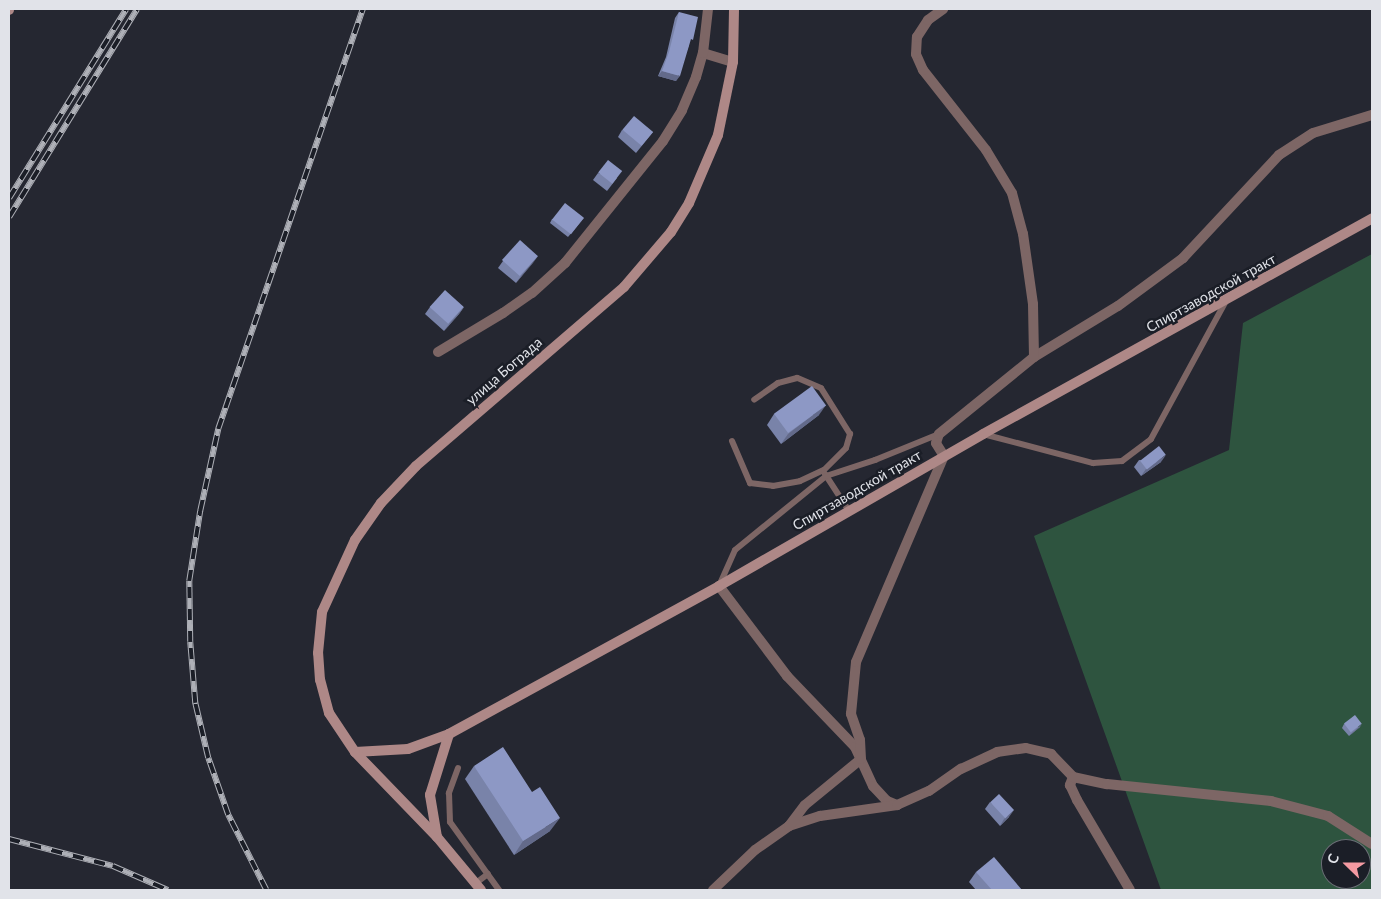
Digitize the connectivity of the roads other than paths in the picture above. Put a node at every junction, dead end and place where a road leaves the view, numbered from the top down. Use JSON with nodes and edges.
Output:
{"nodes":[{"id":1,"x":708,"y":9,"type":"edge"},
{"id":2,"x":734,"y":9,"type":"edge"},
{"id":3,"x":942,"y":9,"type":"edge"},
{"id":4,"x":703,"y":53,"type":"junction"},
{"id":5,"x":733,"y":62,"type":"junction"},
{"id":6,"x":1372,"y":115,"type":"edge"},
{"id":7,"x":1372,"y":218,"type":"edge"},
{"id":8,"x":1226,"y":301,"type":"junction"},
{"id":9,"x":438,"y":352,"type":"dead end"},
{"id":10,"x":1034,"y":357,"type":"junction"},
{"id":11,"x":754,"y":400,"type":"dead end"},
{"id":12,"x":939,"y":434,"type":"junction"},
{"id":13,"x":983,"y":434,"type":"junction"},
{"id":14,"x":732,"y":441,"type":"dead end"},
{"id":15,"x":944,"y":456,"type":"junction"},
{"id":16,"x":825,"y":473,"type":"junction"},
{"id":17,"x":849,"y":511,"type":"junction"},
{"id":18,"x":719,"y":586,"type":"junction"},
{"id":19,"x":449,"y":734,"type":"junction"},
{"id":20,"x":355,"y":752,"type":"junction"},
{"id":21,"x":861,"y":759,"type":"junction"},
{"id":22,"x":458,"y":768,"type":"dead end"},
{"id":23,"x":1074,"y":777,"type":"junction"},
{"id":24,"x":897,"y":805,"type":"junction"},
{"id":25,"x":789,"y":826,"type":"junction"},
{"id":26,"x":437,"y":837,"type":"junction"},
{"id":27,"x":1372,"y":844,"type":"edge"},
{"id":28,"x":488,"y":874,"type":"junction"},
{"id":29,"x":478,"y":886,"type":"edge"},
{"id":30,"x":499,"y":890,"type":"edge"},
{"id":31,"x":712,"y":890,"type":"edge"},
{"id":32,"x":1130,"y":890,"type":"edge"}],
"edges":[{"from":1,"to":4,"type":"street"},
{"from":2,"to":5,"type":"main road","name":"улица Бограда"},
{"from":3,"to":10,"type":"street"},
{"from":4,"to":5,"type":"street"},
{"from":4,"to":9,"type":"street"},
{"from":5,"to":20,"type":"main road","name":"улица Бограда"},
{"from":6,"to":10,"type":"street"},
{"from":7,"to":8,"type":"main road","name":"Спиртзаводской тракт"},
{"from":8,"to":13,"type":"main road","name":"Спиртзаводской тракт"},
{"from":8,"to":13,"type":"lane"},
{"from":10,"to":12,"type":"street"},
{"from":11,"to":16,"type":"lane"},
{"from":12,"to":15,"type":"street"},
{"from":12,"to":16,"type":"lane"},
{"from":13,"to":15,"type":"main road","name":"Спиртзаводской тракт"},
{"from":14,"to":16,"type":"lane"},
{"from":15,"to":17,"type":"main road","name":"Спиртзаводской тракт"},
{"from":15,"to":21,"type":"street"},
{"from":16,"to":17,"type":"lane"},
{"from":16,"to":18,"type":"lane"},
{"from":17,"to":18,"type":"main road","name":"Спиртзаводской тракт"},
{"from":18,"to":19,"type":"main road","name":"Спиртзаводской тракт"},
{"from":18,"to":21,"type":"street"},
{"from":19,"to":20,"type":"main road","name":"Спиртзаводской тракт"},
{"from":19,"to":26,"type":"main road"},
{"from":20,"to":26,"type":"main road","name":"улица Бограда"},
{"from":21,"to":24,"type":"street"},
{"from":21,"to":25,"type":"street"},
{"from":22,"to":28,"type":"lane"},
{"from":23,"to":24,"type":"street"},
{"from":23,"to":27,"type":"street"},
{"from":23,"to":32,"type":"street"},
{"from":24,"to":25,"type":"street"},
{"from":25,"to":31,"type":"street"},
{"from":26,"to":29,"type":"main road","name":"улица Бограда"},
{"from":28,"to":29,"type":"lane"},
{"from":28,"to":30,"type":"lane"}]}
